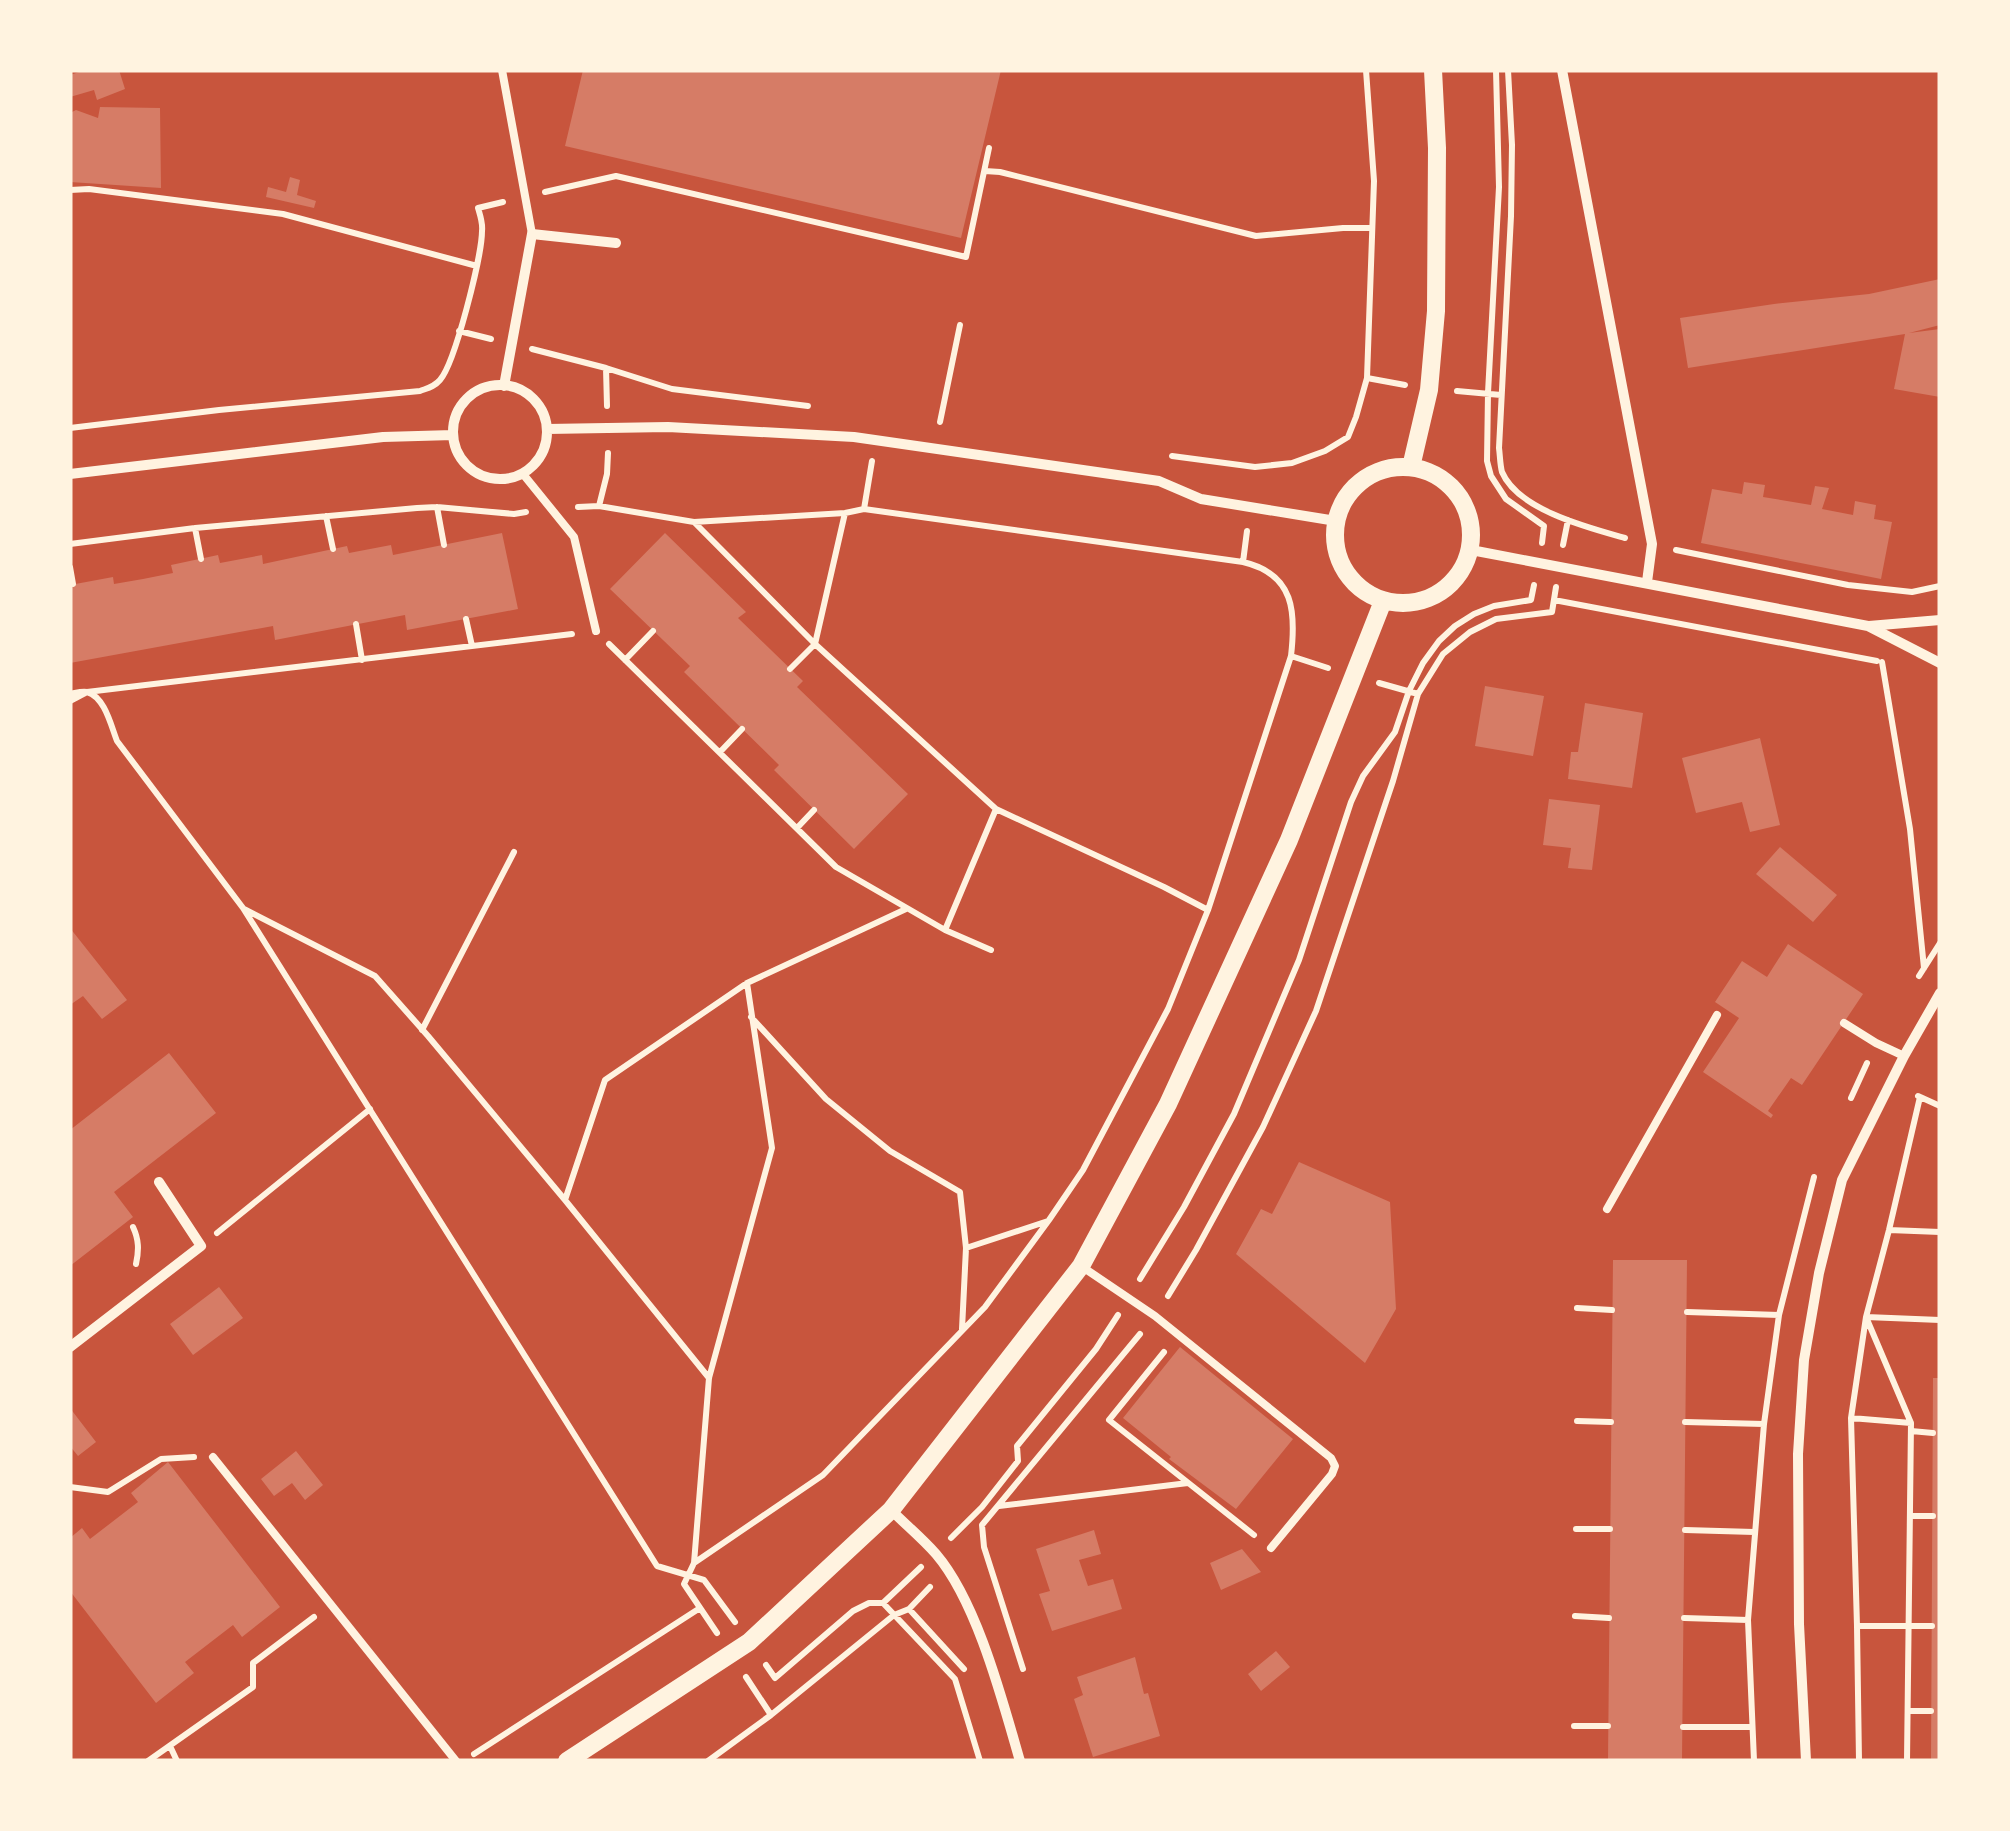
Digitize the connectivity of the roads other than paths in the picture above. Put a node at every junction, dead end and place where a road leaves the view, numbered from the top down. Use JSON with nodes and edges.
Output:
{"nodes":[{"id":1,"x":502,"y":70,"type":"edge"},
{"id":2,"x":1433,"y":70,"type":"edge"},
{"id":3,"x":1562,"y":70,"type":"edge"},
{"id":4,"x":532,"y":234,"type":"junction"},
{"id":5,"x":616,"y":243,"type":"dead end"},
{"id":6,"x":504,"y":386,"type":"junction"},
{"id":7,"x":547,"y":430,"type":"junction"},
{"id":8,"x":453,"y":434,"type":"junction"},
{"id":9,"x":1411,"y":467,"type":"junction"},
{"id":10,"x":70,"y":474,"type":"edge"},
{"id":11,"x":523,"y":474,"type":"junction"},
{"id":12,"x":1336,"y":521,"type":"junction"},
{"id":13,"x":1470,"y":550,"type":"junction"},
{"id":14,"x":1647,"y":582,"type":"junction"},
{"id":15,"x":1383,"y":601,"type":"junction"},
{"id":16,"x":1940,"y":620,"type":"edge"},
{"id":17,"x":1868,"y":626,"type":"junction"},
{"id":18,"x":596,"y":631,"type":"road end"},
{"id":19,"x":1940,"y":663,"type":"edge"},
{"id":20,"x":1940,"y":993,"type":"edge"},
{"id":21,"x":1717,"y":1015,"type":"dead end"},
{"id":22,"x":1844,"y":1023,"type":"dead end"},
{"id":23,"x":1904,"y":1056,"type":"junction"},
{"id":24,"x":159,"y":1182,"type":"dead end"},
{"id":25,"x":1608,"y":1209,"type":"dead end"},
{"id":26,"x":1081,"y":1266,"type":"junction"},
{"id":27,"x":70,"y":1347,"type":"edge"},
{"id":28,"x":212,"y":1457,"type":"road end"},
{"id":29,"x":891,"y":1510,"type":"junction"},
{"id":30,"x":1270,"y":1548,"type":"road end"},
{"id":31,"x":456,"y":1761,"type":"edge"},
{"id":32,"x":566,"y":1761,"type":"edge"},
{"id":33,"x":1020,"y":1761,"type":"edge"},
{"id":34,"x":1806,"y":1761,"type":"edge"}],
"edges":[{"from":1,"to":4,"type":"lane"},
{"from":2,"to":9,"type":"street"},
{"from":3,"to":14,"type":"street"},
{"from":4,"to":5,"type":"street"},
{"from":4,"to":6,"type":"street"},
{"from":6,"to":7,"type":"street"},
{"from":6,"to":8,"type":"street"},
{"from":7,"to":11,"type":"street"},
{"from":7,"to":12,"type":"street"},
{"from":8,"to":10,"type":"street"},
{"from":8,"to":11,"type":"street"},
{"from":9,"to":12,"type":"street"},
{"from":9,"to":13,"type":"street"},
{"from":11,"to":18,"type":"lane"},
{"from":12,"to":15,"type":"street"},
{"from":13,"to":14,"type":"street"},
{"from":13,"to":15,"type":"street"},
{"from":14,"to":17,"type":"street"},
{"from":15,"to":26,"type":"street"},
{"from":16,"to":17,"type":"street"},
{"from":17,"to":19,"type":"street"},
{"from":20,"to":23,"type":"street"},
{"from":21,"to":25,"type":"lane"},
{"from":22,"to":23,"type":"lane"},
{"from":23,"to":34,"type":"street"},
{"from":24,"to":27,"type":"street"},
{"from":26,"to":29,"type":"street"},
{"from":26,"to":30,"type":"lane"},
{"from":28,"to":31,"type":"lane"},
{"from":29,"to":32,"type":"street"},
{"from":29,"to":33,"type":"street"}]}
